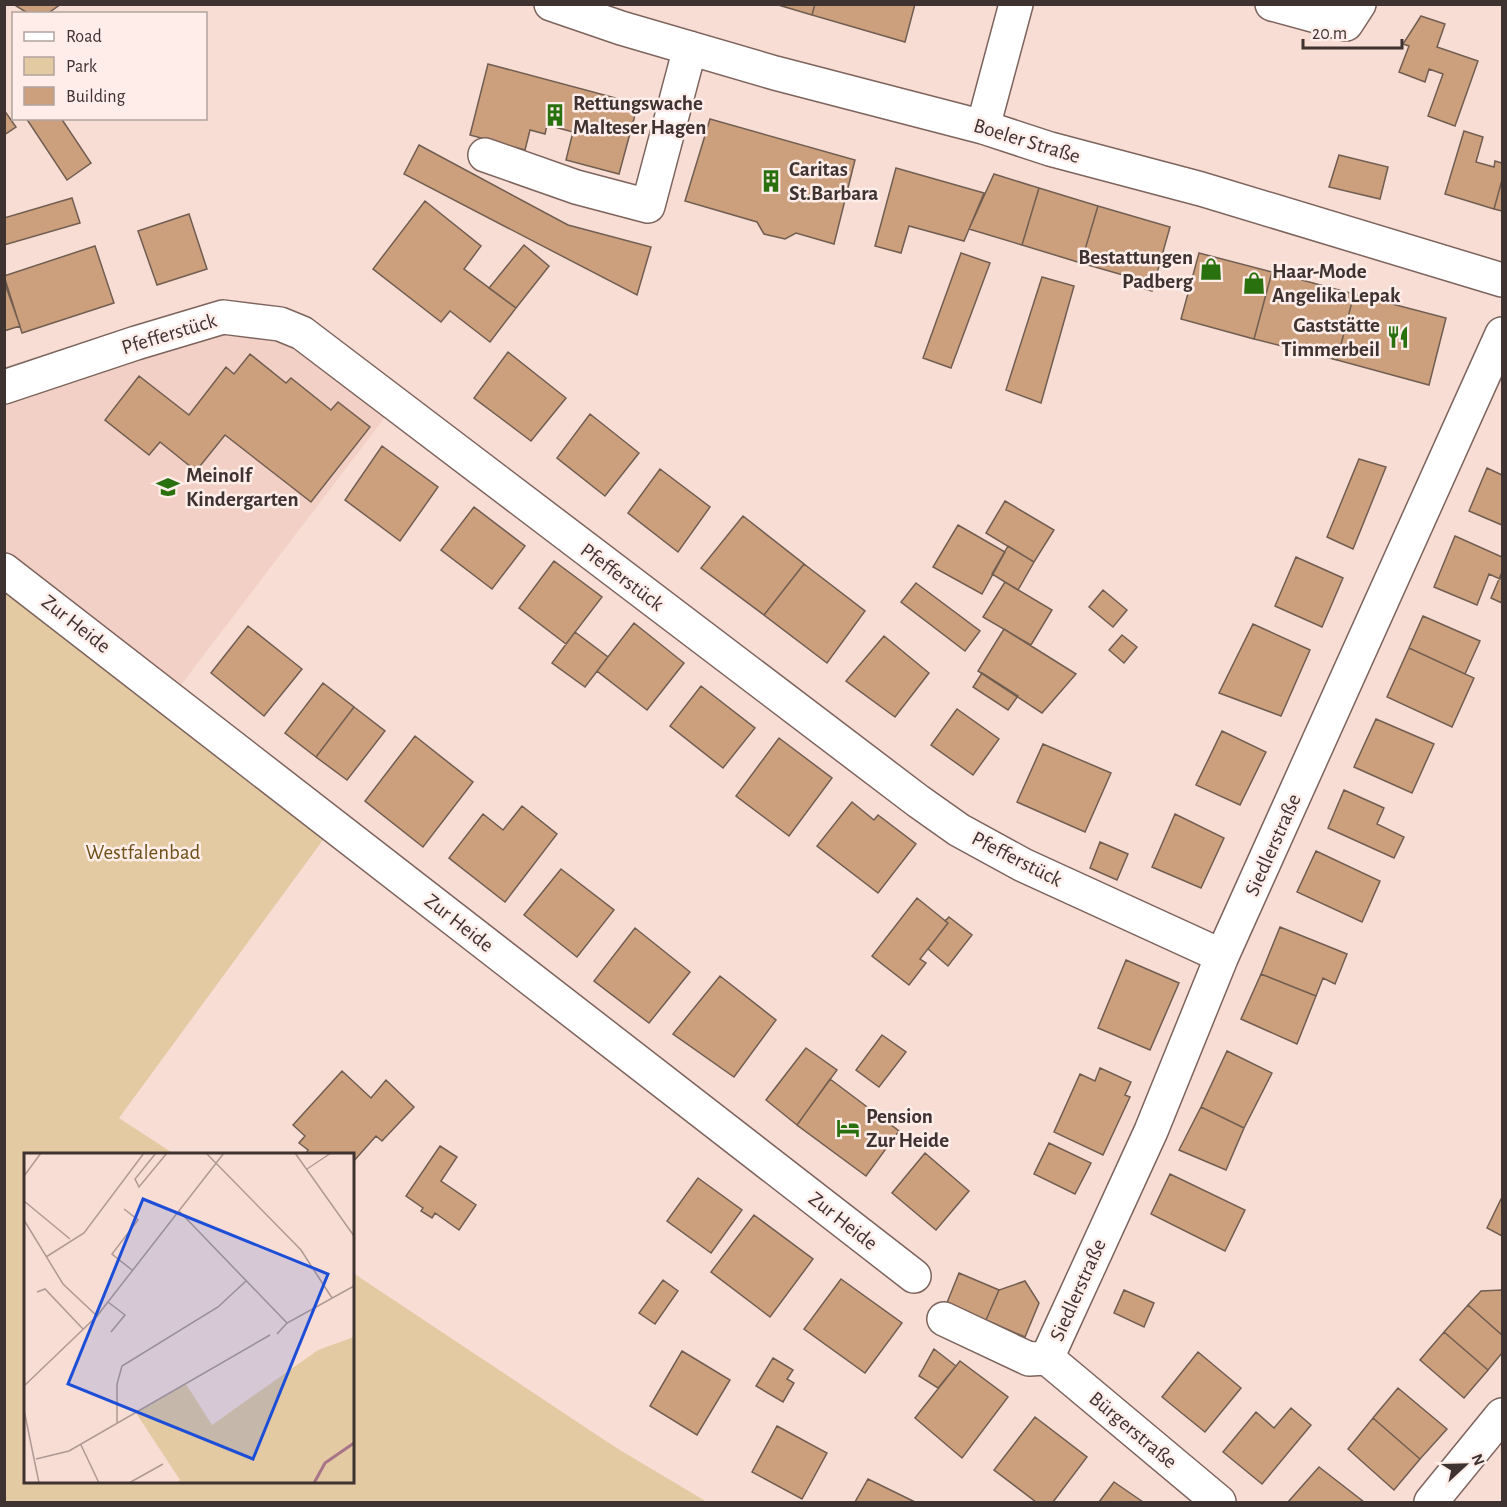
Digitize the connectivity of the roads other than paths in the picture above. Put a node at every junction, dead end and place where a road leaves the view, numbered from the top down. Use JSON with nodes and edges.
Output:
{"nodes":[{"id":1,"x":1016,"y":4,"type":"edge"},
{"id":2,"x":1272,"y":4,"type":"edge"},
{"id":3,"x":1359,"y":4,"type":"edge"},
{"id":4,"x":556,"y":5,"type":"edge"},
{"id":5,"x":690,"y":48,"type":"junction"},
{"id":6,"x":983,"y":127,"type":"junction"},
{"id":7,"x":485,"y":155,"type":"dead end"},
{"id":8,"x":1503,"y":280,"type":"edge"},
{"id":9,"x":1503,"y":334,"type":"edge"},
{"id":10,"x":4,"y":387,"type":"edge"},
{"id":11,"x":4,"y":570,"type":"edge"},
{"id":12,"x":1222,"y":956,"type":"junction"},
{"id":13,"x":914,"y":1276,"type":"dead end"},
{"id":14,"x":944,"y":1319,"type":"dead end"},
{"id":15,"x":1047,"y":1358,"type":"junction"},
{"id":16,"x":1503,"y":1415,"type":"edge"},
{"id":17,"x":1219,"y":1503,"type":"edge"},
{"id":18,"x":1431,"y":1503,"type":"edge"}],
"edges":[{"from":1,"to":6,"type":"street"},
{"from":2,"to":3,"type":"street"},
{"from":4,"to":5,"type":"street","name":"Boeler Straße"},
{"from":5,"to":6,"type":"street","name":"Boeler Straße"},
{"from":5,"to":7,"type":"street"},
{"from":6,"to":8,"type":"street","name":"Boeler Straße"},
{"from":9,"to":12,"type":"street","name":"Siedlerstraße"},
{"from":10,"to":12,"type":"street","name":"Pfefferstück"},
{"from":11,"to":13,"type":"street","name":"Zur Heide"},
{"from":12,"to":15,"type":"street","name":"Siedlerstraße"},
{"from":14,"to":15,"type":"street"},
{"from":15,"to":17,"type":"street","name":"Bürgerstraße"},
{"from":16,"to":18,"type":"street"}]}
